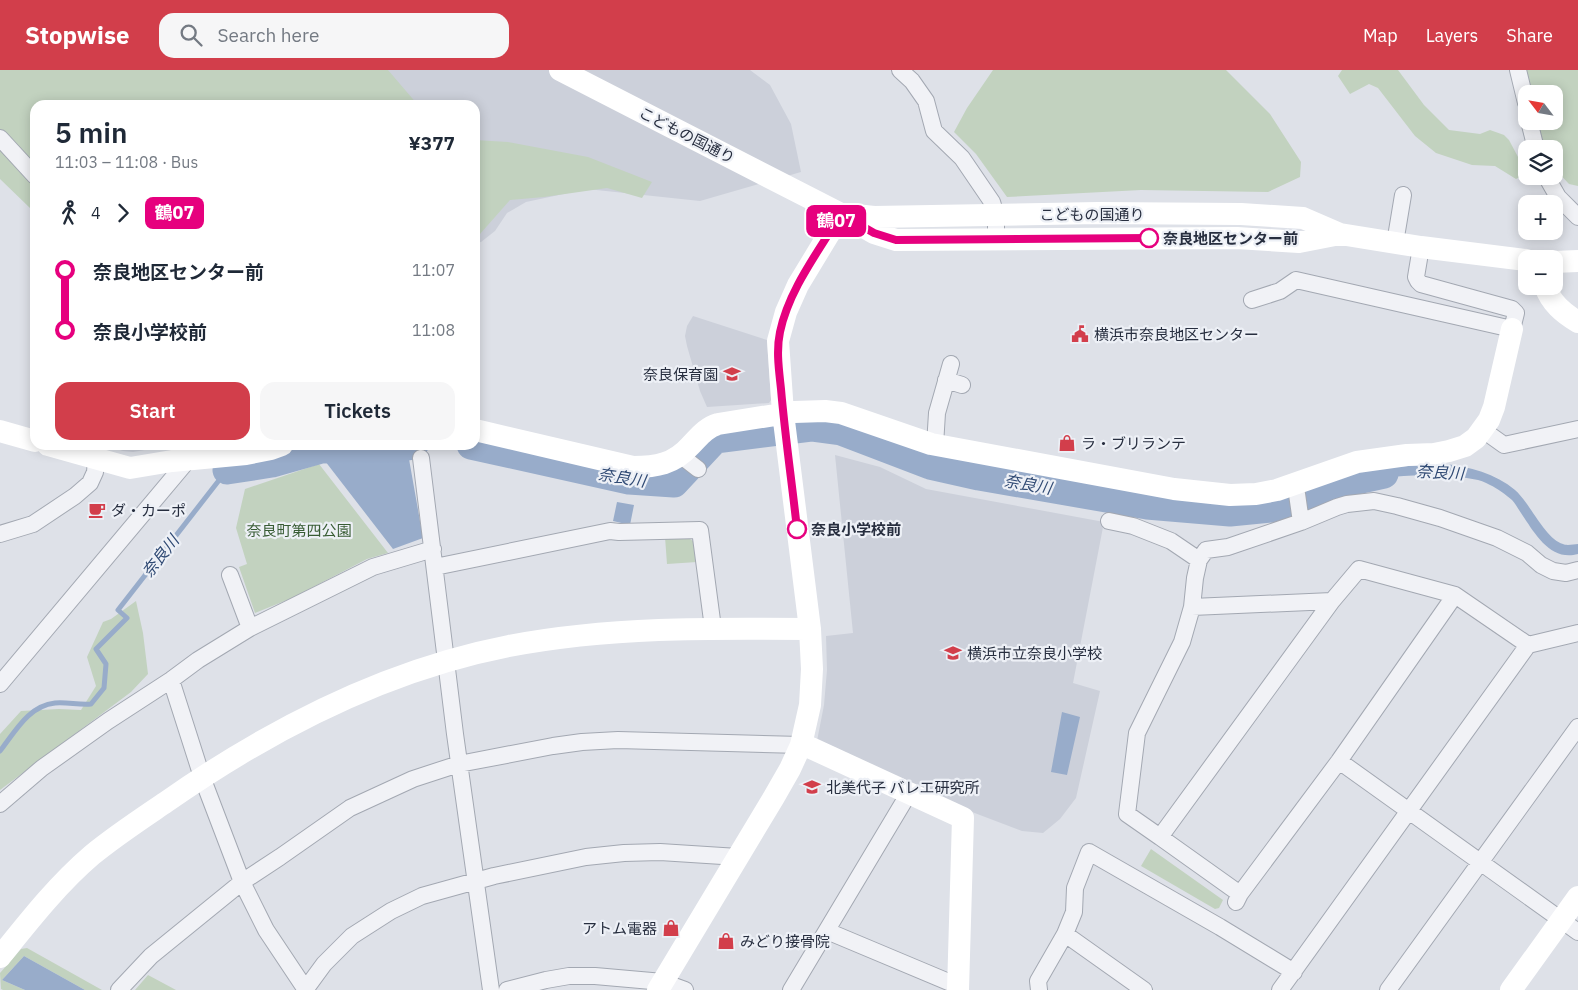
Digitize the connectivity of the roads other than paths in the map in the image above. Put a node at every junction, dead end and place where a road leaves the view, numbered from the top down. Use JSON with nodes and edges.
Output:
{"nodes":[{"id":1,"x":560,"y":70,"type":"edge"},
{"id":2,"x":900,"y":70,"type":"edge"},
{"id":3,"x":1518,"y":70,"type":"edge"},
{"id":4,"x":1522,"y":85,"type":"edge"},
{"id":5,"x":0,"y":138,"type":"edge"},
{"id":6,"x":30,"y":171,"type":"edge"},
{"id":7,"x":1551,"y":185,"type":"edge"},
{"id":8,"x":1404,"y":195,"type":"dead end"},
{"id":9,"x":841,"y":214,"type":"junction"},
{"id":10,"x":996,"y":214,"type":"junction"},
{"id":11,"x":1578,"y":217,"type":"edge"},
{"id":12,"x":1340,"y":234,"type":"junction"},
{"id":13,"x":996,"y":239,"type":"junction"},
{"id":14,"x":1396,"y":243,"type":"junction"},
{"id":15,"x":1422,"y":247,"type":"junction"},
{"id":16,"x":1518,"y":259,"type":"edge"},
{"id":17,"x":1578,"y":261,"type":"edge"},
{"id":18,"x":1563,"y":262,"type":"edge"},
{"id":19,"x":1550,"y":295,"type":"edge"},
{"id":20,"x":1252,"y":300,"type":"dead end"},
{"id":21,"x":1578,"y":322,"type":"edge"},
{"id":22,"x":1512,"y":329,"type":"junction"},
{"id":23,"x":950,"y":364,"type":"dead end"},
{"id":24,"x":946,"y":380,"type":"junction"},
{"id":25,"x":962,"y":385,"type":"dead end"},
{"id":26,"x":783,"y":417,"type":"junction"},
{"id":27,"x":1578,"y":429,"type":"edge"},
{"id":28,"x":1483,"y":430,"type":"junction"},
{"id":29,"x":0,"y":431,"type":"edge"},
{"id":30,"x":480,"y":431,"type":"edge"},
{"id":31,"x":30,"y":440,"type":"edge"},
{"id":32,"x":934,"y":445,"type":"junction"},
{"id":33,"x":82,"y":450,"type":"edge"},
{"id":34,"x":266,"y":450,"type":"edge"},
{"id":35,"x":95,"y":452,"type":"edge"},
{"id":36,"x":422,"y":458,"type":"dead end"},
{"id":37,"x":188,"y":460,"type":"junction"},
{"id":38,"x":1297,"y":494,"type":"dead end"},
{"id":39,"x":1301,"y":518,"type":"junction"},
{"id":40,"x":1109,"y":521,"type":"dead end"},
{"id":41,"x":0,"y":534,"type":"edge"},
{"id":42,"x":433,"y":549,"type":"junction"},
{"id":43,"x":1199,"y":560,"type":"junction"},
{"id":44,"x":435,"y":567,"type":"junction"},
{"id":45,"x":1578,"y":570,"type":"edge"},
{"id":46,"x":230,"y":575,"type":"dead end"},
{"id":47,"x":1455,"y":595,"type":"junction"},
{"id":48,"x":1332,"y":601,"type":"junction"},
{"id":49,"x":1192,"y":607,"type":"junction"},
{"id":50,"x":250,"y":628,"type":"junction"},
{"id":51,"x":713,"y":628,"type":"junction"},
{"id":52,"x":810,"y":629,"type":"junction"},
{"id":53,"x":1578,"y":632,"type":"edge"},
{"id":54,"x":1528,"y":645,"type":"junction"},
{"id":55,"x":447,"y":661,"type":"junction"},
{"id":56,"x":171,"y":680,"type":"junction"},
{"id":57,"x":0,"y":684,"type":"edge"},
{"id":58,"x":1578,"y":727,"type":"edge"},
{"id":59,"x":801,"y":746,"type":"junction"},
{"id":60,"x":1339,"y":761,"type":"junction"},
{"id":61,"x":459,"y":764,"type":"junction"},
{"id":62,"x":202,"y":777,"type":"junction"},
{"id":63,"x":909,"y":793,"type":"junction"},
{"id":64,"x":0,"y":804,"type":"edge"},
{"id":65,"x":1409,"y":812,"type":"junction"},
{"id":66,"x":1160,"y":837,"type":"junction"},
{"id":67,"x":738,"y":857,"type":"junction"},
{"id":68,"x":1480,"y":862,"type":"junction"},
{"id":69,"x":242,"y":882,"type":"junction"},
{"id":70,"x":476,"y":882,"type":"junction"},
{"id":71,"x":1578,"y":897,"type":"edge"},
{"id":72,"x":1570,"y":926,"type":"edge"},
{"id":73,"x":827,"y":931,"type":"junction"},
{"id":74,"x":1066,"y":934,"type":"junction"},
{"id":75,"x":0,"y":957,"type":"edge"},
{"id":76,"x":1294,"y":972,"type":"junction"},
{"id":77,"x":661,"y":986,"type":"edge"},
{"id":78,"x":958,"y":988,"type":"edge"},
{"id":79,"x":119,"y":990,"type":"edge"},
{"id":80,"x":306,"y":990,"type":"edge"},
{"id":81,"x":491,"y":990,"type":"edge"},
{"id":82,"x":507,"y":990,"type":"edge"},
{"id":83,"x":685,"y":990,"type":"edge"},
{"id":84,"x":791,"y":990,"type":"edge"},
{"id":85,"x":1039,"y":990,"type":"edge"},
{"id":86,"x":1144,"y":990,"type":"edge"},
{"id":87,"x":1280,"y":990,"type":"edge"},
{"id":88,"x":1388,"y":990,"type":"edge"},
{"id":89,"x":1511,"y":990,"type":"edge"}],
"edges":[{"from":1,"to":9,"type":"street","name":"こどもの国通り"},
{"from":2,"to":10,"type":"street"},
{"from":3,"to":4,"type":"street"},
{"from":5,"to":6,"type":"street"},
{"from":7,"to":11,"type":"street"},
{"from":8,"to":14,"type":"street"},
{"from":9,"to":10,"type":"street","name":"こどもの国通り"},
{"from":9,"to":13,"type":"street","name":"こどもの国通り"},
{"from":9,"to":26,"type":"street"},
{"from":10,"to":12,"type":"street","name":"こどもの国通り"},
{"from":10,"to":13,"type":"street"},
{"from":12,"to":13,"type":"street","name":"こどもの国通り"},
{"from":12,"to":14,"type":"street","name":"こどもの国通り"},
{"from":14,"to":15,"type":"street","name":"こどもの国通り"},
{"from":15,"to":16,"type":"street","name":"こどもの国通り"},
{"from":15,"to":22,"type":"street"},
{"from":17,"to":18,"type":"street"},
{"from":19,"to":21,"type":"street"},
{"from":20,"to":22,"type":"street"},
{"from":22,"to":28,"type":"street"},
{"from":23,"to":24,"type":"street"},
{"from":24,"to":25,"type":"street"},
{"from":24,"to":32,"type":"street"},
{"from":26,"to":30,"type":"street"},
{"from":26,"to":32,"type":"street"},
{"from":26,"to":52,"type":"street"},
{"from":27,"to":28,"type":"street"},
{"from":28,"to":32,"type":"street"},
{"from":29,"to":31,"type":"street"},
{"from":33,"to":35,"type":"street"},
{"from":34,"to":37,"type":"street"},
{"from":35,"to":37,"type":"street"},
{"from":35,"to":41,"type":"street"},
{"from":36,"to":42,"type":"street"},
{"from":37,"to":57,"type":"street"},
{"from":38,"to":39,"type":"street"},
{"from":39,"to":43,"type":"street"},
{"from":39,"to":45,"type":"street"},
{"from":40,"to":43,"type":"street"},
{"from":42,"to":44,"type":"street"},
{"from":42,"to":50,"type":"street"},
{"from":43,"to":49,"type":"street"},
{"from":44,"to":51,"type":"street"},
{"from":44,"to":55,"type":"street"},
{"from":46,"to":50,"type":"street"},
{"from":47,"to":48,"type":"street"},
{"from":47,"to":54,"type":"street"},
{"from":47,"to":60,"type":"street"},
{"from":48,"to":49,"type":"street"},
{"from":48,"to":66,"type":"street"},
{"from":49,"to":66,"type":"street"},
{"from":50,"to":56,"type":"street"},
{"from":51,"to":52,"type":"street"},
{"from":51,"to":55,"type":"street"},
{"from":52,"to":59,"type":"street"},
{"from":53,"to":54,"type":"street"},
{"from":54,"to":65,"type":"street"},
{"from":55,"to":61,"type":"street"},
{"from":55,"to":62,"type":"street"},
{"from":56,"to":62,"type":"street"},
{"from":56,"to":64,"type":"street"},
{"from":58,"to":68,"type":"street"},
{"from":59,"to":61,"type":"street"},
{"from":59,"to":63,"type":"street"},
{"from":59,"to":67,"type":"street"},
{"from":60,"to":65,"type":"street"},
{"from":60,"to":66,"type":"street"},
{"from":61,"to":69,"type":"street"},
{"from":61,"to":70,"type":"street"},
{"from":62,"to":69,"type":"street"},
{"from":62,"to":75,"type":"street"},
{"from":63,"to":73,"type":"street"},
{"from":63,"to":78,"type":"street"},
{"from":65,"to":68,"type":"street"},
{"from":65,"to":76,"type":"street"},
{"from":67,"to":70,"type":"street"},
{"from":67,"to":77,"type":"street"},
{"from":68,"to":72,"type":"street"},
{"from":68,"to":88,"type":"street"},
{"from":69,"to":79,"type":"street"},
{"from":69,"to":80,"type":"street"},
{"from":70,"to":80,"type":"street"},
{"from":70,"to":81,"type":"street"},
{"from":71,"to":72,"type":"street"},
{"from":72,"to":89,"type":"street"},
{"from":73,"to":78,"type":"street"},
{"from":73,"to":84,"type":"street"},
{"from":74,"to":76,"type":"street"},
{"from":74,"to":85,"type":"street"},
{"from":74,"to":86,"type":"street"},
{"from":76,"to":87,"type":"street"},
{"from":77,"to":82,"type":"street"},
{"from":77,"to":83,"type":"street"}]}
